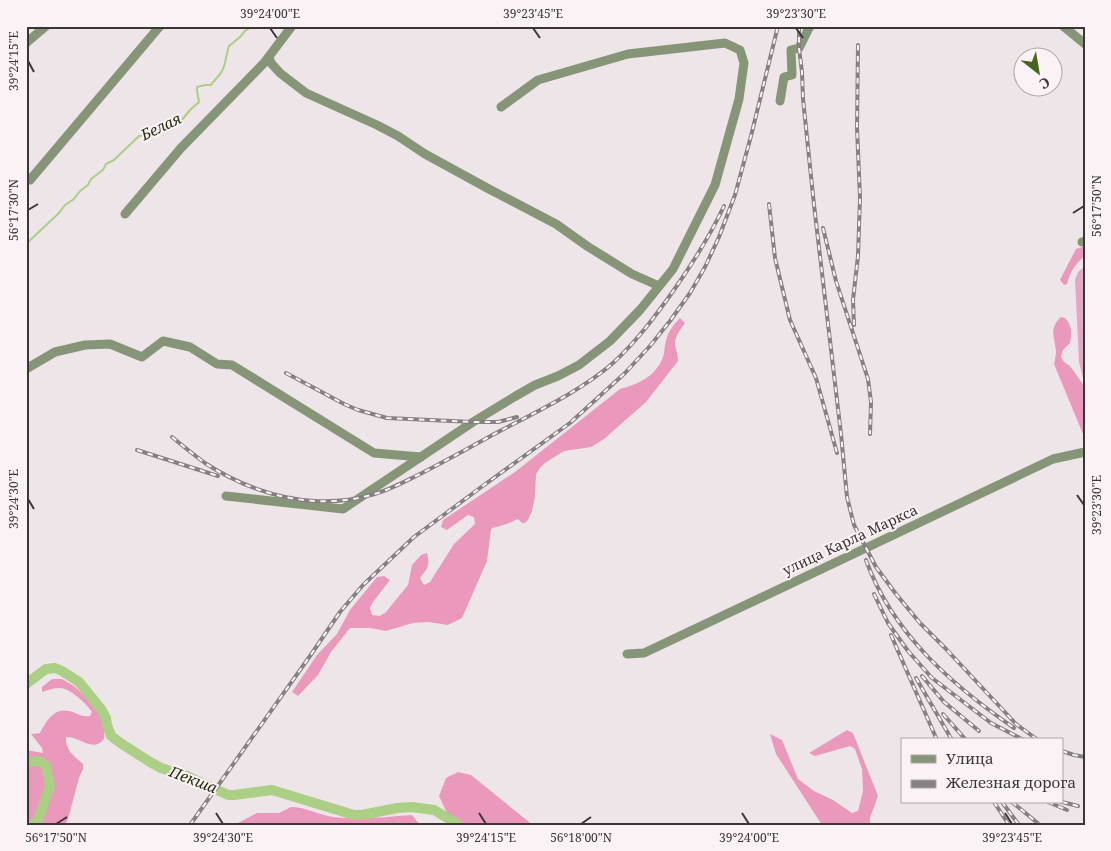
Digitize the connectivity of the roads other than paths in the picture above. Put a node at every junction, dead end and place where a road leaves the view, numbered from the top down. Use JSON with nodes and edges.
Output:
{"nodes":[{"id":1,"x":46,"y":26,"type":"edge"},
{"id":2,"x":160,"y":26,"type":"edge"},
{"id":3,"x":292,"y":26,"type":"edge"},
{"id":4,"x":810,"y":26,"type":"edge"},
{"id":5,"x":1063,"y":26,"type":"edge"},
{"id":6,"x":26,"y":43,"type":"edge"},
{"id":7,"x":1085,"y":44,"type":"edge"},
{"id":8,"x":269,"y":57,"type":"junction"},
{"id":9,"x":780,"y":101,"type":"dead end"},
{"id":10,"x":501,"y":107,"type":"dead end"},
{"id":11,"x":26,"y":179,"type":"edge"},
{"id":12,"x":125,"y":214,"type":"dead end"},
{"id":13,"x":659,"y":286,"type":"junction"},
{"id":14,"x":26,"y":369,"type":"edge"},
{"id":15,"x":1085,"y":452,"type":"edge"},
{"id":16,"x":421,"y":457,"type":"junction"},
{"id":17,"x":226,"y":496,"type":"dead end"},
{"id":18,"x":627,"y":654,"type":"dead end"}],
"edges":[{"from":1,"to":6,"type":"street"},
{"from":2,"to":11,"type":"street"},
{"from":3,"to":8,"type":"street"},
{"from":4,"to":9,"type":"street"},
{"from":5,"to":7,"type":"street"},
{"from":8,"to":12,"type":"street"},
{"from":8,"to":13,"type":"street"},
{"from":10,"to":13,"type":"street"},
{"from":13,"to":16,"type":"street"},
{"from":14,"to":16,"type":"street"},
{"from":15,"to":18,"type":"street","name":"улица Карла Маркса"},
{"from":16,"to":17,"type":"street"}]}
